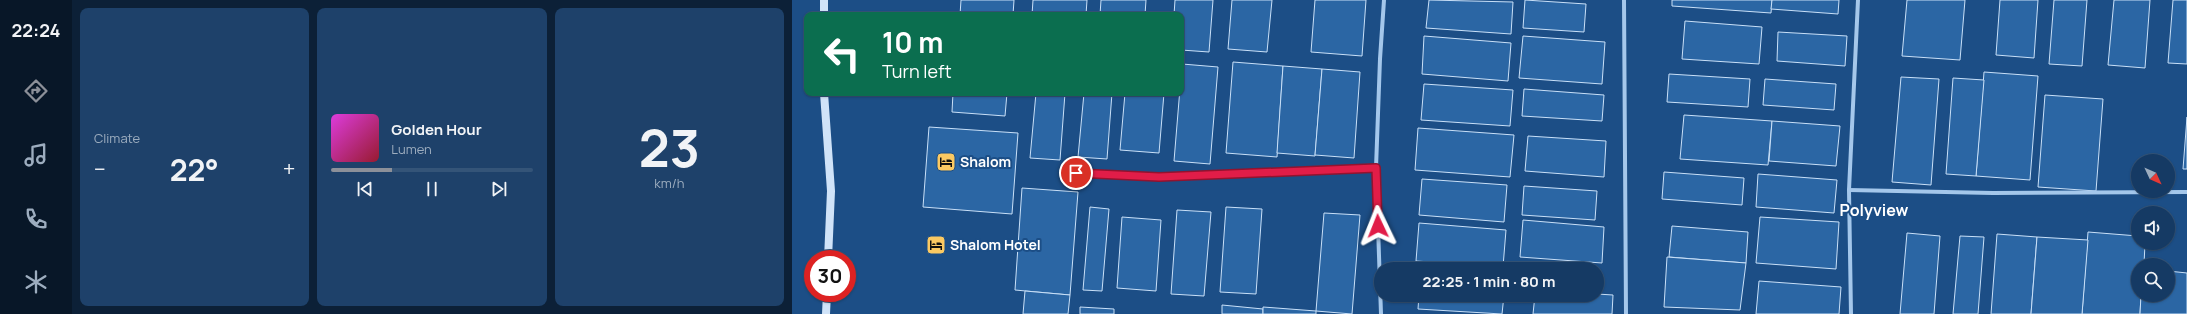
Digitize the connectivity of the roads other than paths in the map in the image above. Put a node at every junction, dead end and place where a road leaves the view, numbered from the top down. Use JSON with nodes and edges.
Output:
{"nodes":[{"id":1,"x":824,"y":0,"type":"edge"},
{"id":2,"x":1384,"y":0,"type":"edge"},
{"id":3,"x":1624,"y":0,"type":"edge"},
{"id":4,"x":1858,"y":0,"type":"edge"},
{"id":5,"x":824,"y":12,"type":"edge"},
{"id":6,"x":824,"y":96,"type":"edge"},
{"id":7,"x":1376,"y":168,"type":"junction"},
{"id":8,"x":1076,"y":173,"type":"dead end"},
{"id":9,"x":1849,"y":190,"type":"junction"},
{"id":10,"x":2187,"y":192,"type":"edge"},
{"id":11,"x":828,"y":250,"type":"edge"},
{"id":12,"x":827,"y":302,"type":"edge"},
{"id":13,"x":826,"y":314,"type":"edge"},
{"id":14,"x":1381,"y":314,"type":"edge"},
{"id":15,"x":1626,"y":314,"type":"edge"},
{"id":16,"x":1851,"y":314,"type":"edge"}],
"edges":[{"from":1,"to":5,"type":"street"},
{"from":2,"to":7,"type":"street"},
{"from":3,"to":15,"type":"street"},
{"from":4,"to":9,"type":"street"},
{"from":6,"to":11,"type":"street"},
{"from":7,"to":8,"type":"street"},
{"from":7,"to":14,"type":"street"},
{"from":9,"to":10,"type":"street"},
{"from":9,"to":16,"type":"street"},
{"from":12,"to":13,"type":"street"}]}
